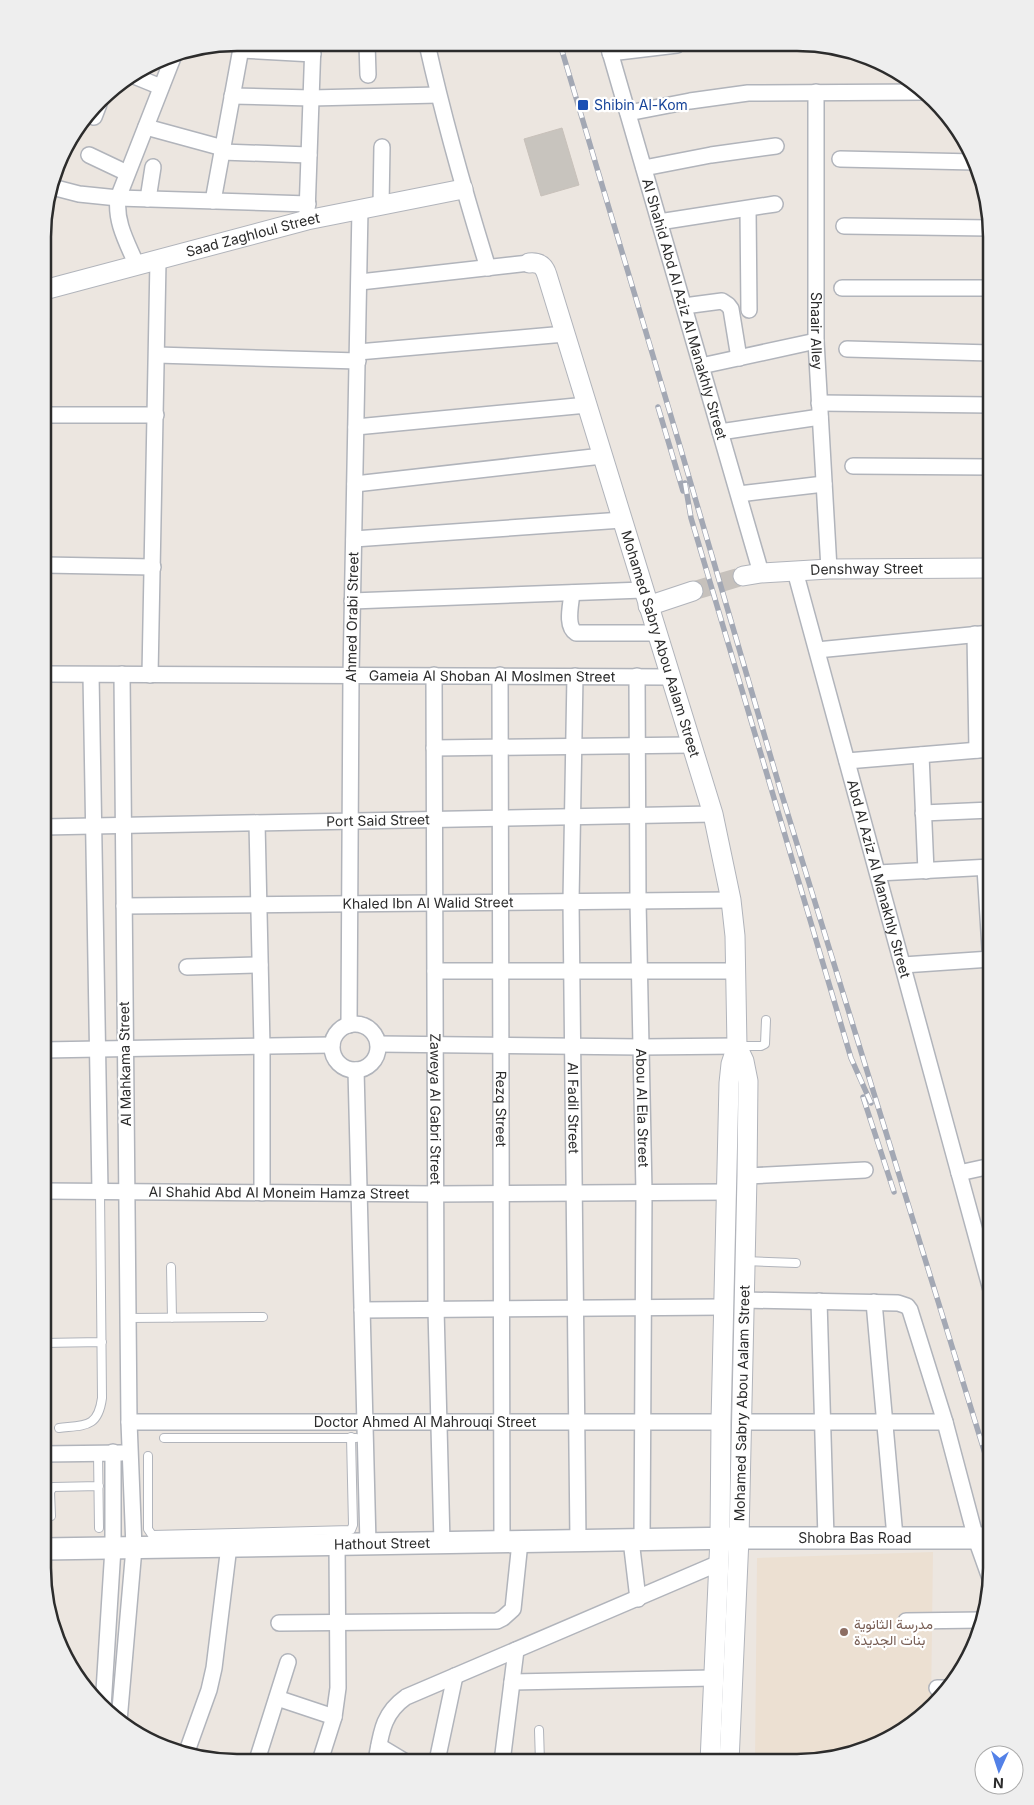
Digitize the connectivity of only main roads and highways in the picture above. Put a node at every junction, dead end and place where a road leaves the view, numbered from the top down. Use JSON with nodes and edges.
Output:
{"nodes":[{"id":1,"x":729,"y":1538,"type":"joint"},
{"id":2,"x":983,"y":1539,"type":"edge"},
{"id":3,"x":51,"y":1549,"type":"edge"}],
"edges":[{"from":1,"to":2,"type":"main road","name":"Shobra Bas Road"},
{"from":1,"to":3,"type":"main road","name":"Hathout Street"}]}
